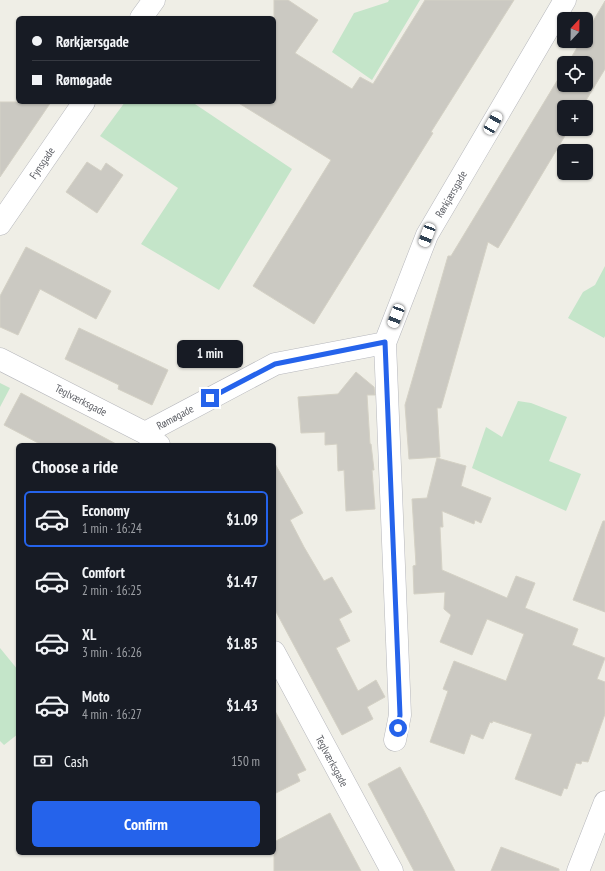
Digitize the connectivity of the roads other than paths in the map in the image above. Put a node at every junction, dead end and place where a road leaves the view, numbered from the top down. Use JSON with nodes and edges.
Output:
{"nodes":[{"id":1,"x":154,"y":0,"type":"edge"},
{"id":2,"x":565,"y":0,"type":"edge"},
{"id":3,"x":142,"y":16,"type":"edge"},
{"id":4,"x":83,"y":104,"type":"edge"},
{"id":5,"x":0,"y":224,"type":"edge"},
{"id":6,"x":385,"y":342,"type":"junction"},
{"id":7,"x":0,"y":359,"type":"edge"},
{"id":8,"x":152,"y":439,"type":"edge"},
{"id":9,"x":276,"y":656,"type":"edge"},
{"id":10,"x":395,"y":740,"type":"dead end"},
{"id":11,"x":605,"y":802,"type":"edge"},
{"id":12,"x":392,"y":871,"type":"edge"},
{"id":13,"x":578,"y":871,"type":"edge"}],
"edges":[{"from":1,"to":3,"type":"street"},
{"from":2,"to":6,"type":"street","name":"Rørkjærsgade"},
{"from":4,"to":5,"type":"street","name":"Fynsgade"},
{"from":6,"to":8,"type":"street","name":"Rømøgade"},
{"from":6,"to":10,"type":"street","name":"Rørkjærsgade"},
{"from":7,"to":8,"type":"street","name":"Teglværksgade"},
{"from":9,"to":12,"type":"street","name":"Teglværksgade"},
{"from":11,"to":13,"type":"street"}]}
